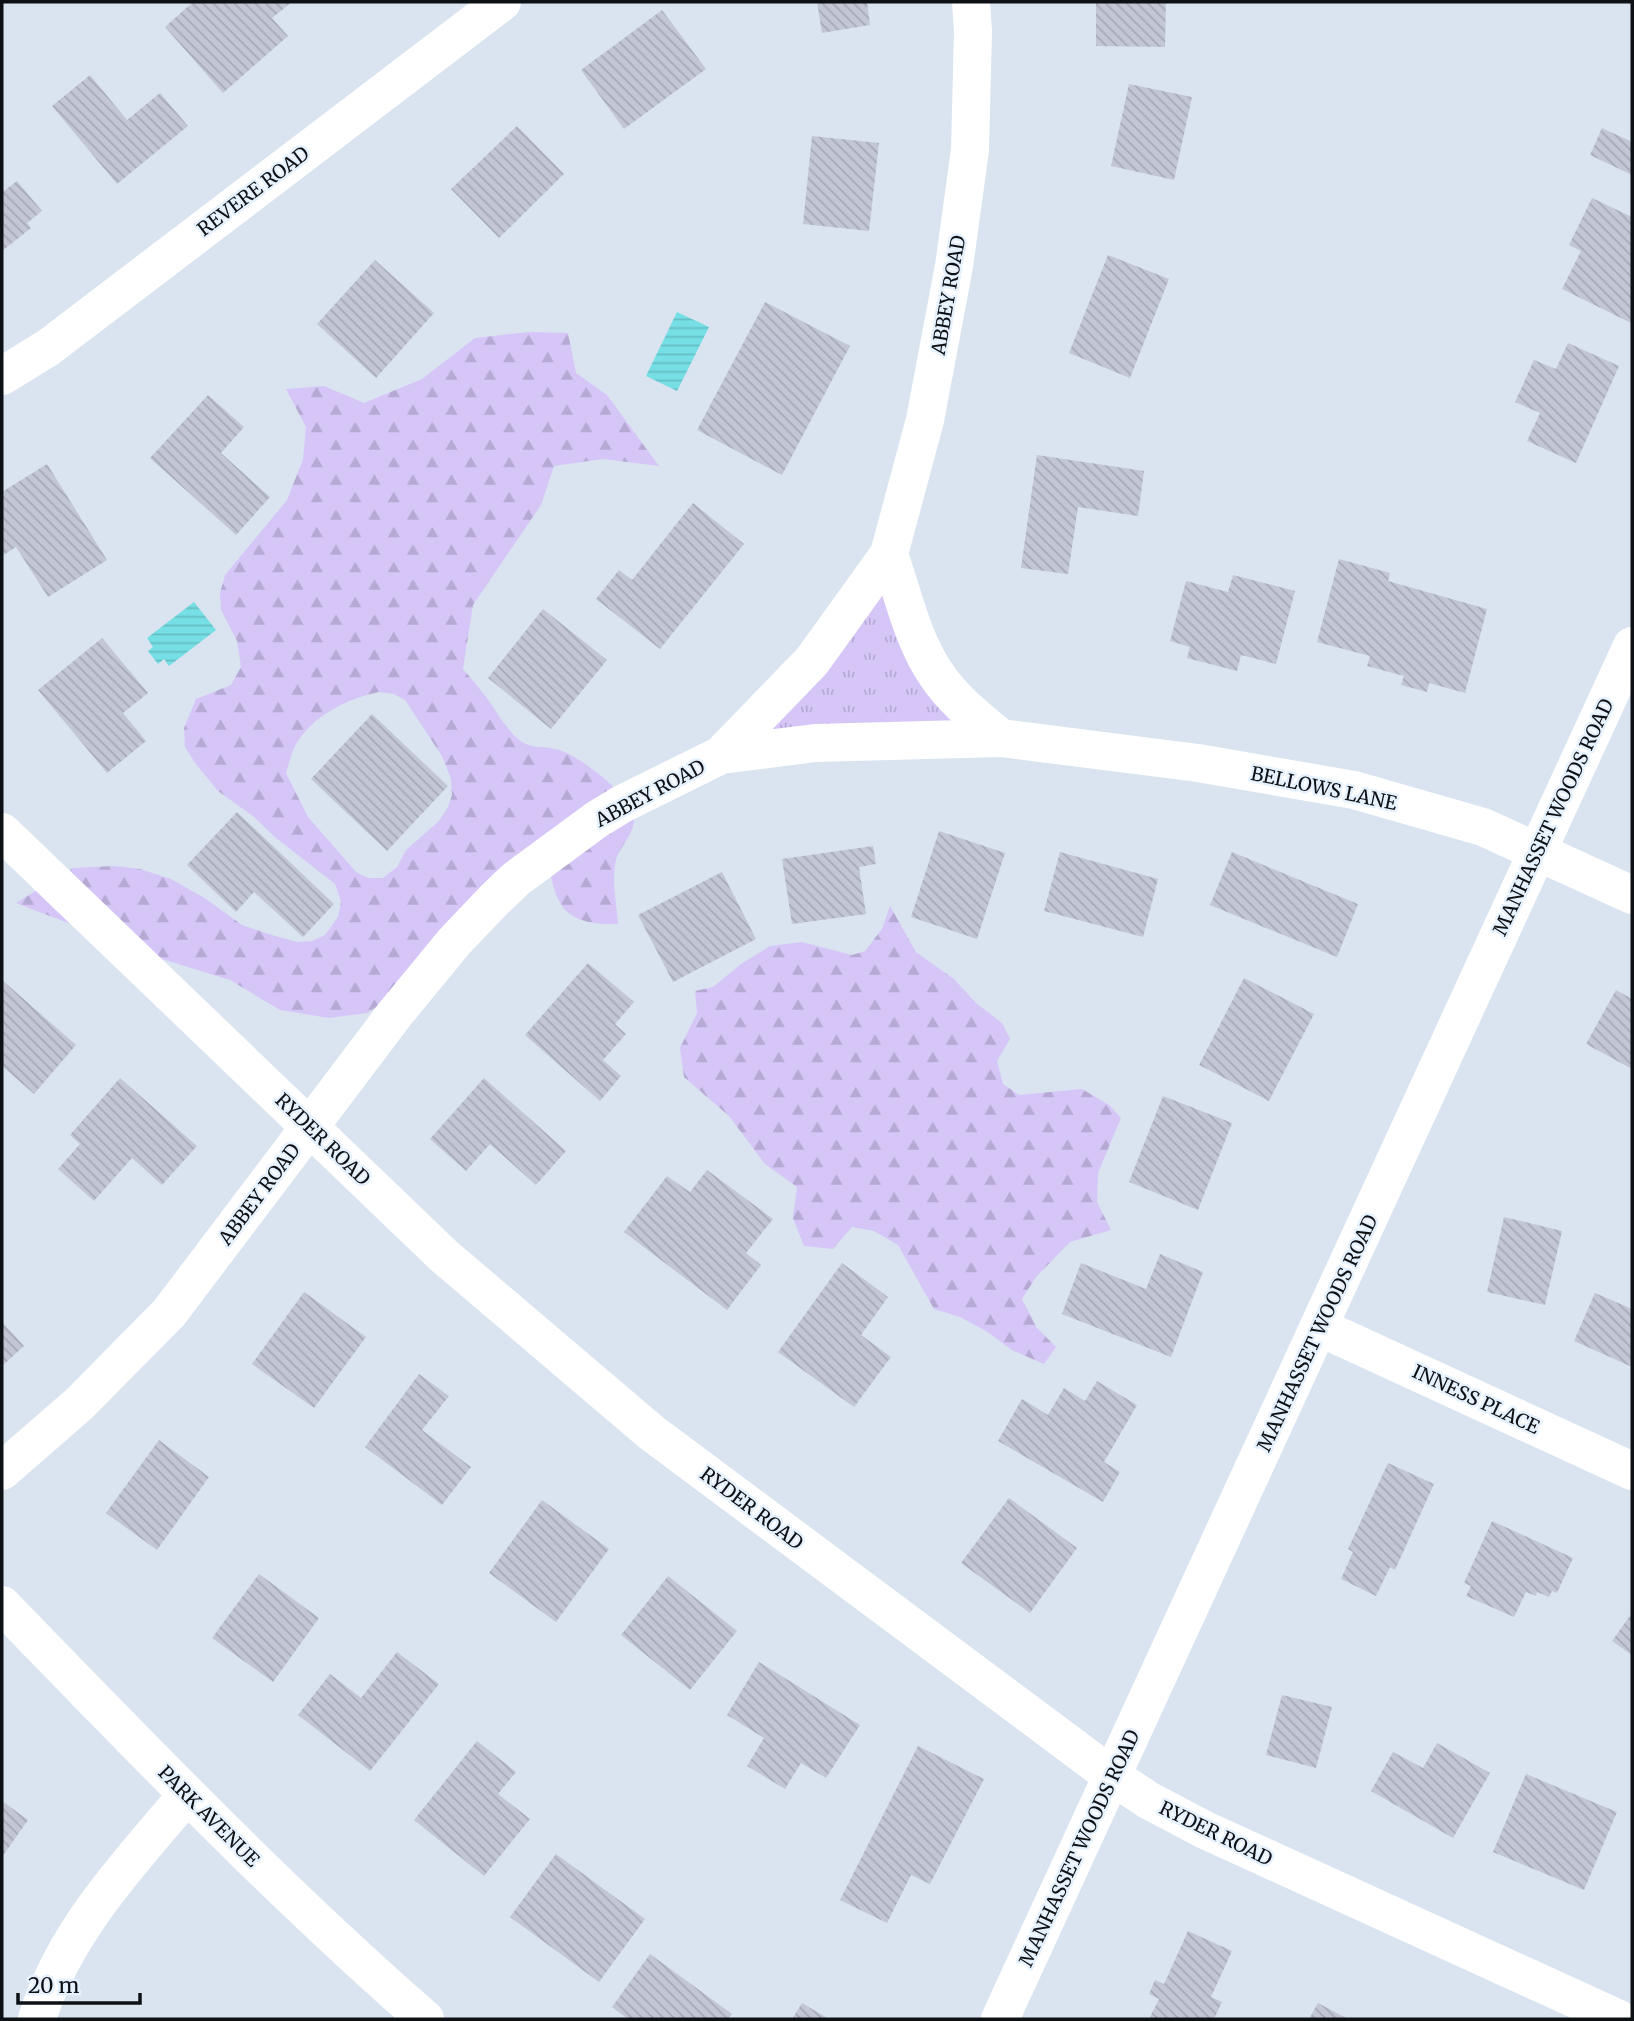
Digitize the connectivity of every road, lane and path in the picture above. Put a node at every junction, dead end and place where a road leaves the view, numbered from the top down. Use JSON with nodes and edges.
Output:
{"nodes":[{"id":1,"x":502,"y":2,"type":"edge"},
{"id":2,"x":971,"y":2,"type":"edge"},
{"id":3,"x":2,"y":376,"type":"edge"},
{"id":4,"x":889,"y":554,"type":"junction"},
{"id":5,"x":1632,"y":646,"type":"edge"},
{"id":6,"x":1001,"y":738,"type":"junction"},
{"id":7,"x":721,"y":755,"type":"junction"},
{"id":8,"x":2,"y":832,"type":"edge"},
{"id":9,"x":1537,"y":850,"type":"junction"},
{"id":10,"x":1632,"y":895,"type":"edge"},
{"id":11,"x":310,"y":1126,"type":"junction"},
{"id":12,"x":1320,"y":1327,"type":"junction"},
{"id":13,"x":2,"y":1471,"type":"edge"},
{"id":14,"x":1632,"y":1471,"type":"edge"},
{"id":15,"x":2,"y":1605,"type":"edge"},
{"id":16,"x":1112,"y":1776,"type":"junction"},
{"id":17,"x":187,"y":1795,"type":"junction"},
{"id":18,"x":37,"y":2019,"type":"edge"},
{"id":19,"x":425,"y":2019,"type":"edge"},
{"id":20,"x":1000,"y":2019,"type":"edge"},
{"id":21,"x":1619,"y":2019,"type":"edge"}],
"edges":[{"from":1,"to":3,"type":"street","name":"REVERE ROAD"},
{"from":2,"to":4,"type":"street","name":"ABBEY ROAD"},
{"from":4,"to":6,"type":"street"},
{"from":4,"to":7,"type":"street","name":"ABBEY ROAD"},
{"from":5,"to":9,"type":"street","name":"MANHASSET WOODS ROAD"},
{"from":6,"to":7,"type":"street","name":"BELLOWS LANE"},
{"from":6,"to":9,"type":"street","name":"BELLOWS LANE"},
{"from":7,"to":11,"type":"street","name":"ABBEY ROAD"},
{"from":8,"to":11,"type":"street","name":"RYDER ROAD"},
{"from":9,"to":10,"type":"street","name":"BELLOWS LANE"},
{"from":9,"to":12,"type":"street","name":"MANHASSET WOODS ROAD"},
{"from":11,"to":13,"type":"street","name":"ABBEY ROAD"},
{"from":11,"to":16,"type":"street","name":"RYDER ROAD"},
{"from":12,"to":14,"type":"street","name":"INNESS PLACE"},
{"from":12,"to":16,"type":"street","name":"MANHASSET WOODS ROAD"},
{"from":15,"to":17,"type":"street","name":"PARK AVENUE"},
{"from":16,"to":20,"type":"street","name":"MANHASSET WOODS ROAD"},
{"from":16,"to":21,"type":"street","name":"RYDER ROAD"},
{"from":17,"to":18,"type":"street"},
{"from":17,"to":19,"type":"street","name":"PARK AVENUE"}]}
